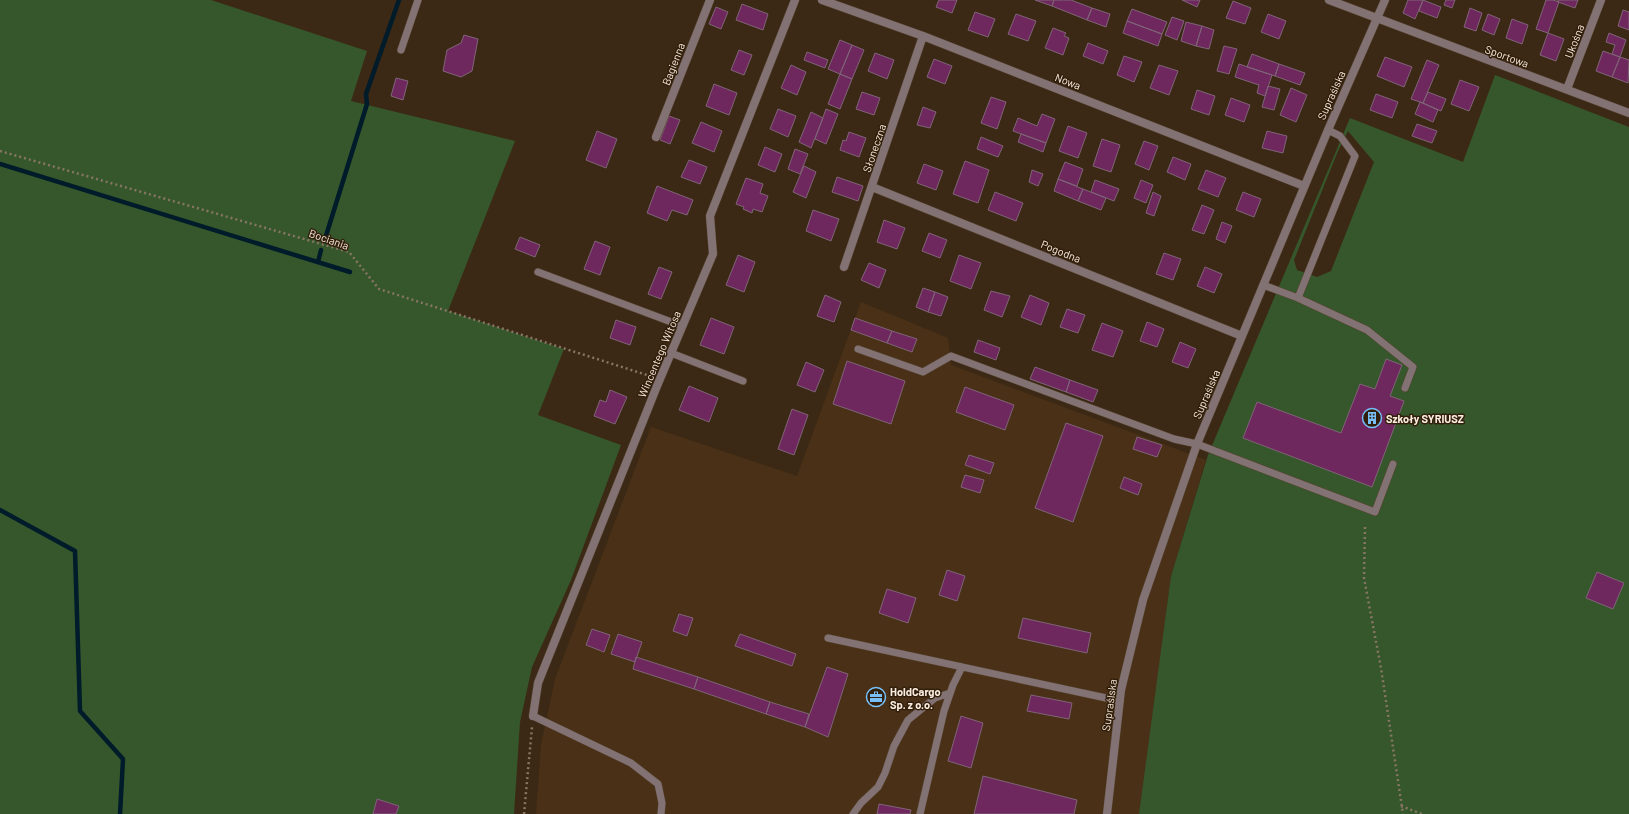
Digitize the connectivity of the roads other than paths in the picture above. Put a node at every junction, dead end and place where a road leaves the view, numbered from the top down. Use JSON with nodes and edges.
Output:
{"nodes":[{"id":1,"x":418,"y":0,"type":"edge"},
{"id":2,"x":710,"y":0,"type":"edge"},
{"id":3,"x":795,"y":0,"type":"edge"},
{"id":4,"x":822,"y":0,"type":"edge"},
{"id":5,"x":1330,"y":0,"type":"edge"},
{"id":6,"x":1385,"y":0,"type":"edge"},
{"id":7,"x":1601,"y":0,"type":"edge"},
{"id":8,"x":1378,"y":18,"type":"junction"},
{"id":9,"x":923,"y":36,"type":"junction"},
{"id":10,"x":401,"y":50,"type":"dead end"},
{"id":11,"x":1567,"y":89,"type":"junction"},
{"id":12,"x":1629,"y":113,"type":"edge"},
{"id":13,"x":1328,"y":130,"type":"junction"},
{"id":14,"x":656,"y":137,"type":"dead end"},
{"id":15,"x":1304,"y":186,"type":"junction"},
{"id":16,"x":872,"y":187,"type":"junction"},
{"id":17,"x":844,"y":267,"type":"dead end"},
{"id":18,"x":538,"y":272,"type":"dead end"},
{"id":19,"x":1263,"y":285,"type":"junction"},
{"id":20,"x":1298,"y":298,"type":"junction"},
{"id":21,"x":682,"y":326,"type":"junction"},
{"id":22,"x":1242,"y":336,"type":"junction"},
{"id":23,"x":858,"y":349,"type":"dead end"},
{"id":24,"x":671,"y":353,"type":"junction"},
{"id":25,"x":743,"y":381,"type":"dead end"},
{"id":26,"x":1405,"y":388,"type":"dead end"},
{"id":27,"x":1197,"y":444,"type":"junction"},
{"id":28,"x":1393,"y":464,"type":"dead end"},
{"id":29,"x":828,"y":638,"type":"dead end"},
{"id":30,"x":962,"y":667,"type":"junction"},
{"id":31,"x":950,"y":693,"type":"junction"},
{"id":32,"x":1120,"y":701,"type":"junction"},
{"id":33,"x":533,"y":716,"type":"joint"},
{"id":34,"x":660,"y":814,"type":"edge"},
{"id":35,"x":853,"y":814,"type":"edge"},
{"id":36,"x":920,"y":814,"type":"edge"},
{"id":37,"x":1107,"y":814,"type":"edge"}],
"edges":[{"from":1,"to":10,"type":"lane"},
{"from":2,"to":14,"type":"street","name":"Bagienna"},
{"from":3,"to":21,"type":"street","name":"Wincentego Witosa"},
{"from":4,"to":9,"type":"street","name":"Nowa"},
{"from":5,"to":8,"type":"street","name":"Sportowa"},
{"from":6,"to":8,"type":"street","name":"Supraślska"},
{"from":7,"to":11,"type":"street","name":"Ukośna"},
{"from":8,"to":11,"type":"street","name":"Sportowa"},
{"from":8,"to":13,"type":"street","name":"Supraślska"},
{"from":9,"to":15,"type":"street","name":"Nowa"},
{"from":9,"to":16,"type":"street","name":"Słoneczna"},
{"from":11,"to":12,"type":"street","name":"Sportowa"},
{"from":13,"to":15,"type":"street","name":"Supraślska"},
{"from":13,"to":20,"type":"lane"},
{"from":15,"to":19,"type":"street","name":"Supraślska"},
{"from":16,"to":17,"type":"street","name":"Słoneczna"},
{"from":16,"to":22,"type":"street","name":"Pogodna"},
{"from":18,"to":21,"type":"lane"},
{"from":19,"to":20,"type":"lane"},
{"from":19,"to":22,"type":"street","name":"Supraślska"},
{"from":20,"to":26,"type":"lane"},
{"from":21,"to":24,"type":"street","name":"Wincentego Witosa"},
{"from":22,"to":27,"type":"street","name":"Supraślska"},
{"from":23,"to":27,"type":"lane"},
{"from":24,"to":25,"type":"lane"},
{"from":24,"to":33,"type":"street","name":"Wincentego Witosa"},
{"from":27,"to":28,"type":"lane"},
{"from":27,"to":32,"type":"street","name":"Supraślska"},
{"from":29,"to":30,"type":"lane"},
{"from":30,"to":31,"type":"lane"},
{"from":30,"to":32,"type":"lane"},
{"from":31,"to":35,"type":"lane"},
{"from":31,"to":36,"type":"lane"},
{"from":32,"to":37,"type":"street","name":"Supraślska"},
{"from":33,"to":34,"type":"lane"}]}
